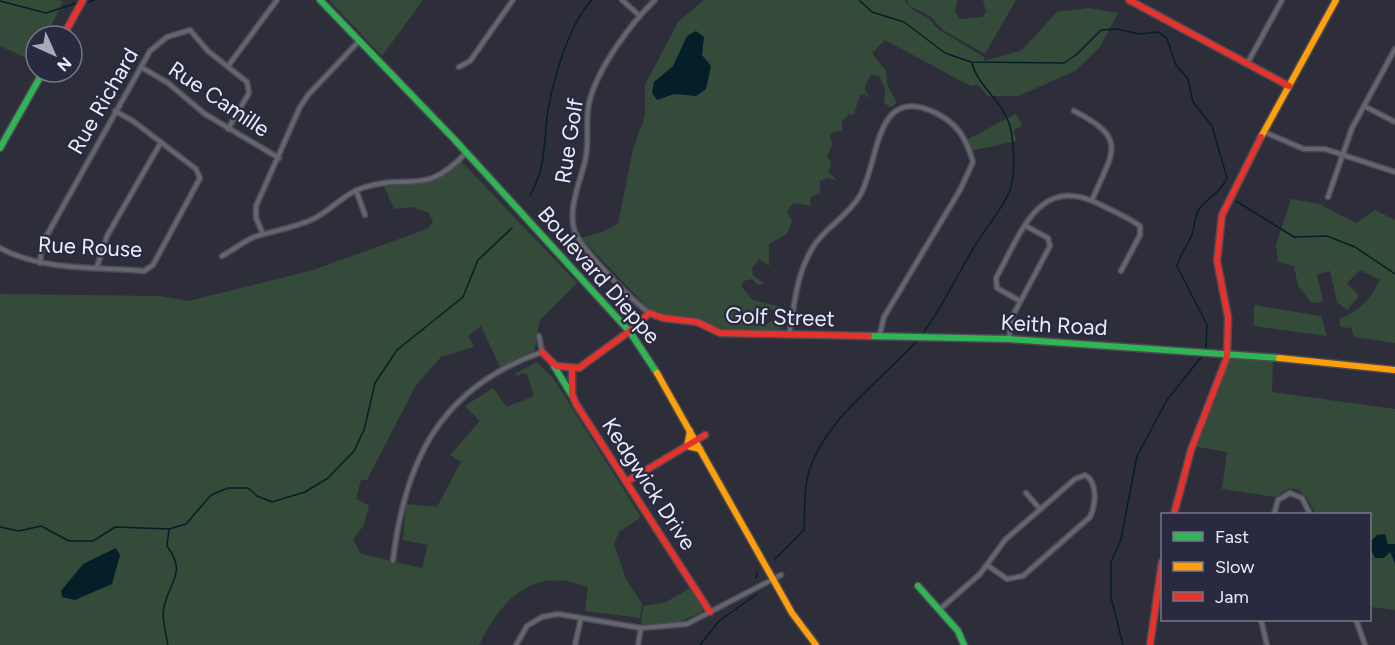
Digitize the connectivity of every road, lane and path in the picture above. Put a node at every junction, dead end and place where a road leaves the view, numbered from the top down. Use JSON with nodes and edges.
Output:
{"nodes":[{"id":1,"x":83,"y":0,"type":"edge"},
{"id":2,"x":277,"y":0,"type":"edge"},
{"id":3,"x":320,"y":0,"type":"edge"},
{"id":4,"x":513,"y":0,"type":"edge"},
{"id":5,"x":622,"y":0,"type":"edge"},
{"id":6,"x":655,"y":0,"type":"edge"},
{"id":7,"x":1129,"y":0,"type":"edge"},
{"id":8,"x":1282,"y":0,"type":"edge"},
{"id":9,"x":1336,"y":0,"type":"edge"},
{"id":10,"x":640,"y":16,"type":"junction"},
{"id":11,"x":70,"y":24,"type":"edge"},
{"id":12,"x":359,"y":41,"type":"junction"},
{"id":13,"x":1394,"y":52,"type":"edge"},
{"id":14,"x":1247,"y":64,"type":"junction"},
{"id":15,"x":228,"y":66,"type":"junction"},
{"id":16,"x":141,"y":67,"type":"junction"},
{"id":17,"x":459,"y":67,"type":"dead end"},
{"id":18,"x":36,"y":84,"type":"edge"},
{"id":19,"x":1289,"y":86,"type":"junction"},
{"id":20,"x":1364,"y":106,"type":"junction"},
{"id":21,"x":115,"y":111,"type":"junction"},
{"id":22,"x":1074,"y":111,"type":"dead end"},
{"id":23,"x":1395,"y":122,"type":"edge"},
{"id":24,"x":228,"y":129,"type":"junction"},
{"id":25,"x":1264,"y":132,"type":"junction"},
{"id":26,"x":160,"y":144,"type":"junction"},
{"id":27,"x":0,"y":148,"type":"edge"},
{"id":28,"x":466,"y":153,"type":"junction"},
{"id":29,"x":1342,"y":155,"type":"junction"},
{"id":30,"x":279,"y":158,"type":"junction"},
{"id":31,"x":1395,"y":172,"type":"edge"},
{"id":32,"x":356,"y":190,"type":"junction"},
{"id":33,"x":1328,"y":197,"type":"dead end"},
{"id":34,"x":1092,"y":200,"type":"junction"},
{"id":35,"x":365,"y":215,"type":"dead end"},
{"id":36,"x":1026,"y":225,"type":"junction"},
{"id":37,"x":263,"y":235,"type":"junction"},
{"id":38,"x":0,"y":248,"type":"edge"},
{"id":39,"x":222,"y":256,"type":"dead end"},
{"id":40,"x":40,"y":262,"type":"junction"},
{"id":41,"x":97,"y":267,"type":"junction"},
{"id":42,"x":1121,"y":271,"type":"dead end"},
{"id":43,"x":1020,"y":302,"type":"junction"},
{"id":44,"x":649,"y":313,"type":"junction"},
{"id":45,"x":630,"y":332,"type":"junction"},
{"id":46,"x":789,"y":335,"type":"junction"},
{"id":47,"x":539,"y":336,"type":"dead end"},
{"id":48,"x":879,"y":338,"type":"junction"},
{"id":49,"x":1009,"y":339,"type":"junction"},
{"id":50,"x":542,"y":352,"type":"junction"},
{"id":51,"x":1227,"y":353,"type":"junction"},
{"id":52,"x":554,"y":364,"type":"junction"},
{"id":53,"x":572,"y":369,"type":"junction"},
{"id":54,"x":1395,"y":370,"type":"edge"},
{"id":55,"x":572,"y":397,"type":"junction"},
{"id":56,"x":690,"y":431,"type":"junction"},
{"id":57,"x":705,"y":435,"type":"dead end"},
{"id":58,"x":695,"y":441,"type":"junction"},
{"id":59,"x":687,"y":446,"type":"junction"},
{"id":60,"x":700,"y":449,"type":"junction"},
{"id":61,"x":626,"y":482,"type":"junction"},
{"id":62,"x":1026,"y":493,"type":"dead end"},
{"id":63,"x":1040,"y":508,"type":"junction"},
{"id":64,"x":1174,"y":513,"type":"edge"},
{"id":65,"x":1274,"y":513,"type":"edge"},
{"id":66,"x":1310,"y":513,"type":"edge"},
{"id":67,"x":393,"y":560,"type":"dead end"},
{"id":68,"x":987,"y":565,"type":"junction"},
{"id":69,"x":1161,"y":569,"type":"edge"},
{"id":70,"x":781,"y":575,"type":"dead end"},
{"id":71,"x":773,"y":579,"type":"junction"},
{"id":72,"x":918,"y":586,"type":"dead end"},
{"id":73,"x":939,"y":610,"type":"junction"},
{"id":74,"x":711,"y":612,"type":"junction"},
{"id":75,"x":581,"y":618,"type":"junction"},
{"id":76,"x":1261,"y":621,"type":"edge"},
{"id":77,"x":1356,"y":621,"type":"edge"},
{"id":78,"x":640,"y":628,"type":"junction"},
{"id":79,"x":516,"y":645,"type":"edge"},
{"id":80,"x":575,"y":645,"type":"edge"},
{"id":81,"x":638,"y":645,"type":"edge"},
{"id":82,"x":816,"y":645,"type":"edge"},
{"id":83,"x":964,"y":645,"type":"edge"},
{"id":84,"x":1150,"y":645,"type":"edge"},
{"id":85,"x":1267,"y":645,"type":"edge"},
{"id":86,"x":1365,"y":645,"type":"edge"}],
"edges":[{"from":1,"to":11,"type":"street"},
{"from":2,"to":15,"type":"street"},
{"from":3,"to":12,"type":"street","name":"Boulevard Dieppe"},
{"from":4,"to":17,"type":"street"},
{"from":5,"to":10,"type":"street"},
{"from":6,"to":10,"type":"street","name":"Rue Golf"},
{"from":7,"to":14,"type":"street"},
{"from":8,"to":14,"type":"street"},
{"from":9,"to":19,"type":"street"},
{"from":10,"to":44,"type":"street","name":"Rue Golf"},
{"from":12,"to":28,"type":"street","name":"Boulevard Dieppe"},
{"from":12,"to":30,"type":"street"},
{"from":13,"to":20,"type":"street"},
{"from":14,"to":19,"type":"street"},
{"from":15,"to":16,"type":"street","name":"Rue Richard"},
{"from":15,"to":24,"type":"street","name":"Rue Richard"},
{"from":16,"to":21,"type":"street","name":"Rue Richard"},
{"from":16,"to":24,"type":"street","name":"Rue Camille"},
{"from":18,"to":27,"type":"street"},
{"from":19,"to":25,"type":"street"},
{"from":20,"to":23,"type":"street"},
{"from":20,"to":29,"type":"street"},
{"from":21,"to":26,"type":"street","name":"Rue Rouse"},
{"from":21,"to":40,"type":"street","name":"Rue Richard"},
{"from":22,"to":34,"type":"street"},
{"from":24,"to":30,"type":"street","name":"Rue Camille"},
{"from":25,"to":29,"type":"street"},
{"from":25,"to":51,"type":"street"},
{"from":26,"to":41,"type":"street"},
{"from":26,"to":41,"type":"street","name":"Rue Rouse"},
{"from":28,"to":32,"type":"street"},
{"from":28,"to":45,"type":"street","name":"Boulevard Dieppe"},
{"from":29,"to":31,"type":"street"},
{"from":29,"to":33,"type":"street"},
{"from":30,"to":37,"type":"street"},
{"from":32,"to":35,"type":"street"},
{"from":32,"to":37,"type":"street"},
{"from":34,"to":36,"type":"street"},
{"from":34,"to":42,"type":"street"},
{"from":36,"to":43,"type":"street"},
{"from":36,"to":43,"type":"street"},
{"from":37,"to":39,"type":"street"},
{"from":38,"to":40,"type":"street","name":"Rue Rouse"},
{"from":40,"to":41,"type":"street","name":"Rue Rouse"},
{"from":43,"to":49,"type":"street"},
{"from":44,"to":45,"type":"street"},
{"from":44,"to":46,"type":"street","name":"Golf Street"},
{"from":45,"to":53,"type":"street"},
{"from":45,"to":56,"type":"street","name":"Boulevard Dieppe"},
{"from":46,"to":48,"type":"street","name":"Golf Street"},
{"from":46,"to":48,"type":"street"},
{"from":47,"to":50,"type":"street"},
{"from":48,"to":49,"type":"street","name":"Keith Road"},
{"from":49,"to":51,"type":"street","name":"Keith Road"},
{"from":50,"to":52,"type":"street"},
{"from":50,"to":67,"type":"street"},
{"from":51,"to":54,"type":"street","name":"Keith Road"},
{"from":51,"to":64,"type":"street"},
{"from":52,"to":53,"type":"street"},
{"from":52,"to":55,"type":"street","name":"Kedgwick Drive"},
{"from":53,"to":55,"type":"street"},
{"from":55,"to":61,"type":"street","name":"Kedgwick Drive"},
{"from":56,"to":58,"type":"street","name":"Boulevard Dieppe"},
{"from":56,"to":59,"type":"street"},
{"from":57,"to":58,"type":"street"},
{"from":58,"to":59,"type":"street"},
{"from":58,"to":60,"type":"street","name":"Boulevard Dieppe"},
{"from":59,"to":60,"type":"street"},
{"from":59,"to":61,"type":"street"},
{"from":60,"to":71,"type":"street","name":"Boulevard Dieppe"},
{"from":61,"to":74,"type":"street","name":"Kedgwick Drive"},
{"from":62,"to":63,"type":"street"},
{"from":63,"to":68,"type":"street"},
{"from":63,"to":68,"type":"street"},
{"from":65,"to":66,"type":"street"},
{"from":68,"to":73,"type":"street"},
{"from":69,"to":84,"type":"street"},
{"from":70,"to":71,"type":"street"},
{"from":71,"to":74,"type":"street"},
{"from":71,"to":82,"type":"street","name":"Boulevard Dieppe"},
{"from":72,"to":73,"type":"street"},
{"from":73,"to":83,"type":"street"},
{"from":74,"to":78,"type":"street"},
{"from":75,"to":78,"type":"street"},
{"from":75,"to":79,"type":"street"},
{"from":75,"to":80,"type":"street"},
{"from":76,"to":85,"type":"street"},
{"from":77,"to":86,"type":"street"},
{"from":78,"to":81,"type":"street"}]}
